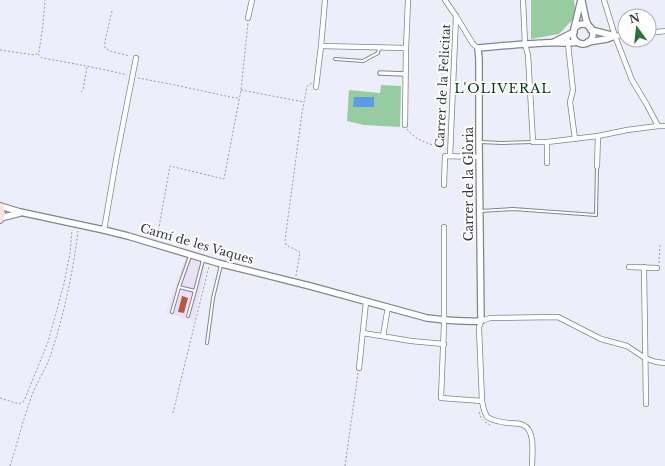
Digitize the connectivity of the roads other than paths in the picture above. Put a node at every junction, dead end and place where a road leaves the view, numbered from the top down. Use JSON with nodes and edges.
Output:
{"nodes":[{"id":1,"x":252,"y":0,"type":"edge"},
{"id":2,"x":324,"y":0,"type":"edge"},
{"id":3,"x":408,"y":0,"type":"edge"},
{"id":4,"x":445,"y":0,"type":"edge"},
{"id":5,"x":523,"y":0,"type":"edge"},
{"id":6,"x":581,"y":0,"type":"edge"},
{"id":7,"x":604,"y":0,"type":"edge"},
{"id":8,"x":456,"y":16,"type":"junction"},
{"id":9,"x":248,"y":18,"type":"road end"},
{"id":10,"x":590,"y":29,"type":"junction"},
{"id":11,"x":574,"y":30,"type":"junction"},
{"id":12,"x":567,"y":36,"type":"junction"},
{"id":13,"x":615,"y":36,"type":"junction"},
{"id":14,"x":554,"y":42,"type":"junction"},
{"id":15,"x":577,"y":42,"type":"junction"},
{"id":16,"x":588,"y":42,"type":"junction"},
{"id":17,"x":525,"y":44,"type":"junction"},
{"id":18,"x":568,"y":45,"type":"junction"},
{"id":19,"x":321,"y":46,"type":"junction"},
{"id":20,"x":379,"y":47,"type":"junction"},
{"id":21,"x":406,"y":48,"type":"junction"},
{"id":22,"x":478,"y":48,"type":"junction"},
{"id":23,"x":136,"y":58,"type":"road end"},
{"id":24,"x":335,"y":59,"type":"dead end"},
{"id":25,"x":380,"y":73,"type":"dead end"},
{"id":26,"x":405,"y":74,"type":"junction"},
{"id":27,"x":316,"y":87,"type":"dead end"},
{"id":28,"x":404,"y":125,"type":"road end"},
{"id":29,"x":658,"y":126,"type":"junction"},
{"id":30,"x":665,"y":126,"type":"edge"},
{"id":31,"x":598,"y":136,"type":"junction"},
{"id":32,"x":575,"y":139,"type":"junction"},
{"id":33,"x":479,"y":142,"type":"junction"},
{"id":34,"x":533,"y":142,"type":"junction"},
{"id":35,"x":547,"y":142,"type":"junction"},
{"id":36,"x":448,"y":156,"type":"junction"},
{"id":37,"x":479,"y":156,"type":"junction"},
{"id":38,"x":547,"y":163,"type":"dead end"},
{"id":39,"x":597,"y":166,"type":"joint"},
{"id":40,"x":444,"y":185,"type":"dead end"},
{"id":41,"x":0,"y":206,"type":"edge"},
{"id":42,"x":480,"y":211,"type":"junction"},
{"id":43,"x":20,"y":212,"type":"junction"},
{"id":44,"x":1,"y":219,"type":"edge"},
{"id":45,"x":444,"y":227,"type":"dead end"},
{"id":46,"x":104,"y":230,"type":"junction"},
{"id":47,"x":190,"y":255,"type":"junction"},
{"id":48,"x":204,"y":259,"type":"junction"},
{"id":49,"x":221,"y":264,"type":"junction"},
{"id":50,"x":628,"y":267,"type":"dead end"},
{"id":51,"x":644,"y":267,"type":"junction"},
{"id":52,"x":657,"y":268,"type":"road end"},
{"id":53,"x":179,"y":287,"type":"junction"},
{"id":54,"x":195,"y":291,"type":"junction"},
{"id":55,"x":366,"y":302,"type":"junction"},
{"id":56,"x":388,"y":307,"type":"junction"},
{"id":57,"x":172,"y":312,"type":"dead end"},
{"id":58,"x":188,"y":316,"type":"dead end"},
{"id":59,"x":444,"y":320,"type":"junction"},
{"id":60,"x":481,"y":321,"type":"junction"},
{"id":61,"x":363,"y":333,"type":"junction"},
{"id":62,"x":383,"y":336,"type":"junction"},
{"id":63,"x":207,"y":342,"type":"dead end"},
{"id":64,"x":444,"y":344,"type":"junction"},
{"id":65,"x":645,"y":358,"type":"junction"},
{"id":66,"x":665,"y":363,"type":"edge"},
{"id":67,"x":359,"y":368,"type":"road end"},
{"id":68,"x":482,"y":401,"type":"junction"},
{"id":69,"x":646,"y":404,"type":"dead end"},
{"id":70,"x":532,"y":466,"type":"edge"}],
"edges":[{"from":1,"to":9,"type":"street"},
{"from":2,"to":19,"type":"street"},
{"from":3,"to":21,"type":"street"},
{"from":4,"to":8,"type":"street"},
{"from":5,"to":17,"type":"street"},
{"from":6,"to":10,"type":"street"},
{"from":6,"to":11,"type":"street"},
{"from":7,"to":13,"type":"street"},
{"from":8,"to":22,"type":"street"},
{"from":8,"to":36,"type":"street","name":"Carrer de la Felicitat"},
{"from":10,"to":11,"type":"street"},
{"from":10,"to":13,"type":"street"},
{"from":10,"to":16,"type":"street"},
{"from":11,"to":12,"type":"street"},
{"from":11,"to":15,"type":"street"},
{"from":12,"to":14,"type":"street"},
{"from":12,"to":18,"type":"street"},
{"from":13,"to":16,"type":"street"},
{"from":13,"to":29,"type":"street"},
{"from":14,"to":17,"type":"street"},
{"from":14,"to":18,"type":"street"},
{"from":15,"to":16,"type":"street"},
{"from":15,"to":18,"type":"street"},
{"from":17,"to":22,"type":"street"},
{"from":17,"to":34,"type":"street"},
{"from":18,"to":32,"type":"street"},
{"from":19,"to":20,"type":"street"},
{"from":19,"to":27,"type":"street"},
{"from":20,"to":21,"type":"street"},
{"from":20,"to":24,"type":"lane"},
{"from":21,"to":26,"type":"street"},
{"from":22,"to":33,"type":"street","name":"Carrer de la Glòria"},
{"from":23,"to":46,"type":"street"},
{"from":25,"to":26,"type":"street"},
{"from":26,"to":28,"type":"street"},
{"from":29,"to":30,"type":"street"},
{"from":29,"to":31,"type":"street"},
{"from":31,"to":32,"type":"street"},
{"from":31,"to":39,"type":"street"},
{"from":32,"to":35,"type":"street"},
{"from":33,"to":34,"type":"lane"},
{"from":33,"to":37,"type":"street","name":"Carrer de la Glòria"},
{"from":34,"to":35,"type":"street"},
{"from":35,"to":38,"type":"street"},
{"from":36,"to":37,"type":"street"},
{"from":36,"to":40,"type":"street","name":"Carrer de la Felicitat"},
{"from":37,"to":42,"type":"street","name":"Carrer de la Glòria"},
{"from":39,"to":42,"type":"lane"},
{"from":41,"to":43,"type":"street","name":"Camí de les Vaques"},
{"from":41,"to":44,"type":"main road"},
{"from":42,"to":60,"type":"street","name":"Carrer de la Glòria"},
{"from":43,"to":44,"type":"street","name":"Camí de les Vaques"},
{"from":43,"to":46,"type":"street","name":"Camí de les Vaques"},
{"from":45,"to":59,"type":"street"},
{"from":46,"to":47,"type":"street","name":"Camí de les Vaques"},
{"from":47,"to":48,"type":"street","name":"Camí de les Vaques"},
{"from":47,"to":53,"type":"lane"},
{"from":48,"to":49,"type":"street","name":"Camí de les Vaques"},
{"from":48,"to":54,"type":"lane"},
{"from":49,"to":55,"type":"street","name":"Camí de les Vaques"},
{"from":49,"to":63,"type":"lane"},
{"from":50,"to":51,"type":"street"},
{"from":51,"to":52,"type":"street"},
{"from":51,"to":65,"type":"street"},
{"from":53,"to":54,"type":"lane"},
{"from":53,"to":57,"type":"lane"},
{"from":54,"to":58,"type":"lane"},
{"from":55,"to":56,"type":"street","name":"Camí de les Vaques"},
{"from":55,"to":61,"type":"street"},
{"from":56,"to":59,"type":"street","name":"Camí de les Vaques"},
{"from":56,"to":62,"type":"street"},
{"from":59,"to":60,"type":"street","name":"Camí de les Vaques"},
{"from":59,"to":64,"type":"street"},
{"from":60,"to":65,"type":"street"},
{"from":60,"to":68,"type":"street"},
{"from":61,"to":62,"type":"street"},
{"from":61,"to":67,"type":"street"},
{"from":62,"to":64,"type":"street"},
{"from":64,"to":68,"type":"street"},
{"from":65,"to":66,"type":"street"},
{"from":65,"to":69,"type":"street"},
{"from":68,"to":70,"type":"street"}]}
